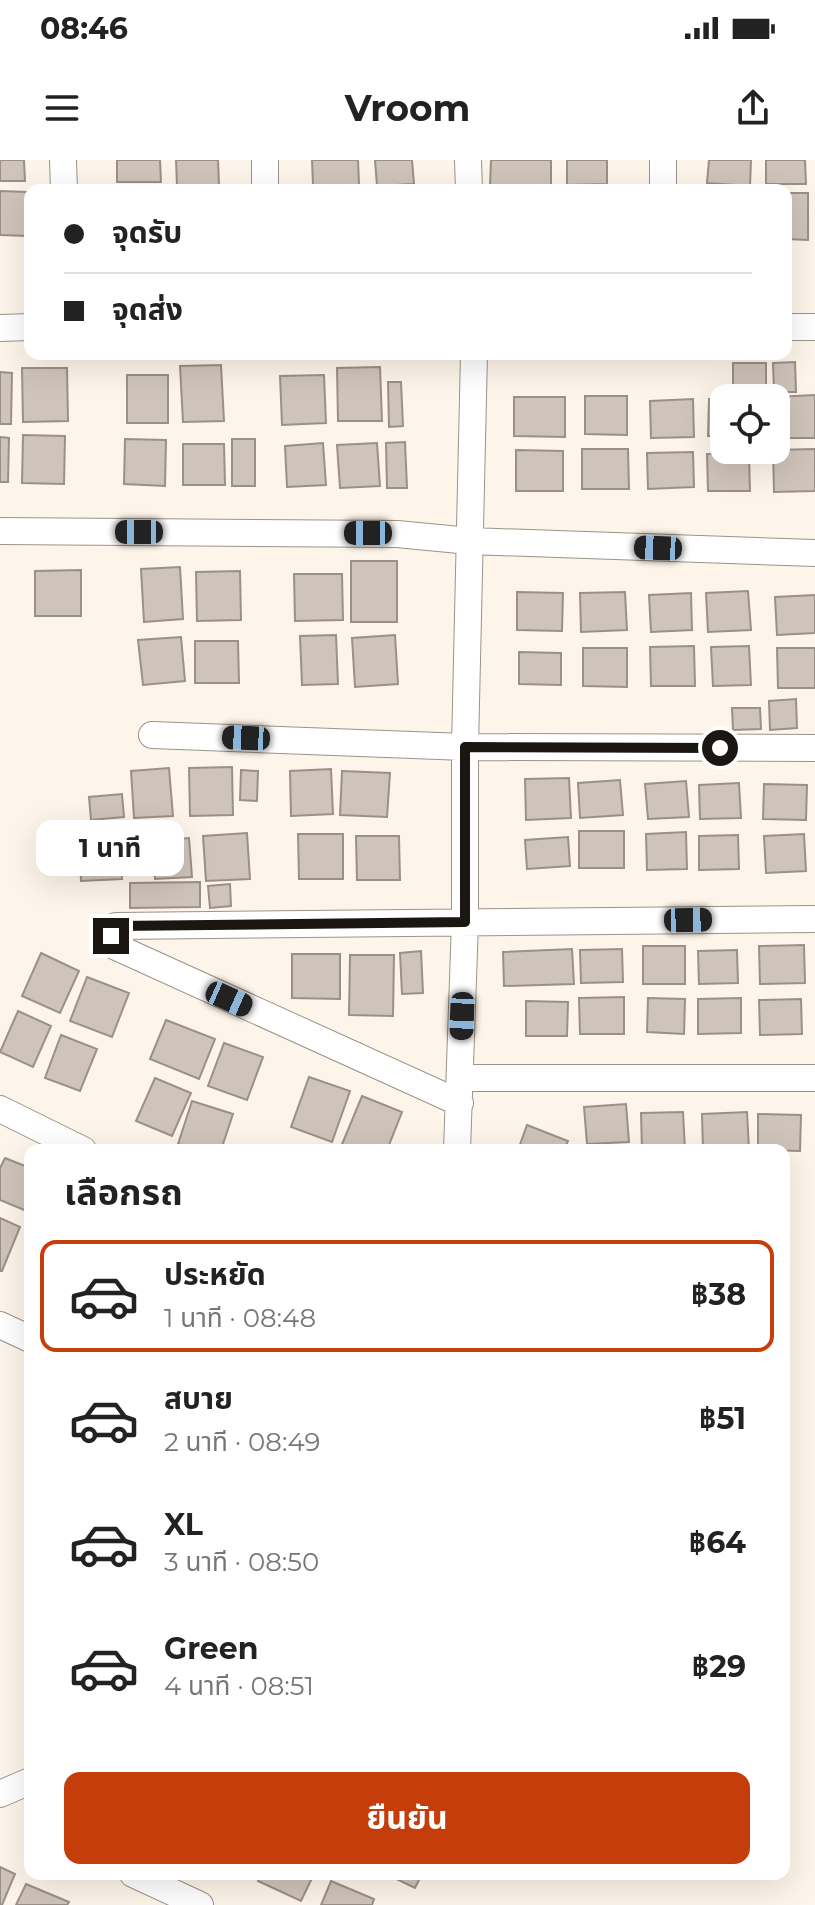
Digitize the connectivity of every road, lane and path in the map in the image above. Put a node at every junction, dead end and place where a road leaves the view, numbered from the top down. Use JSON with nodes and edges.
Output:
{"nodes":[{"id":1,"x":63,"y":160,"type":"edge"},
{"id":2,"x":265,"y":160,"type":"edge"},
{"id":3,"x":468,"y":160,"type":"edge"},
{"id":4,"x":663,"y":160,"type":"edge"},
{"id":5,"x":64,"y":184,"type":"edge"},
{"id":6,"x":265,"y":184,"type":"edge"},
{"id":7,"x":469,"y":184,"type":"edge"},
{"id":8,"x":663,"y":184,"type":"edge"},
{"id":9,"x":24,"y":327,"type":"edge"},
{"id":10,"x":792,"y":327,"type":"edge"},
{"id":11,"x":815,"y":327,"type":"edge"},
{"id":12,"x":0,"y":328,"type":"edge"},
{"id":13,"x":474,"y":360,"type":"edge"},
{"id":14,"x":0,"y":531,"type":"edge"},
{"id":15,"x":470,"y":541,"type":"junction"},
{"id":16,"x":815,"y":553,"type":"edge"},
{"id":17,"x":152,"y":735,"type":"dead end"},
{"id":18,"x":465,"y":747,"type":"junction"},
{"id":19,"x":815,"y":748,"type":"edge"},
{"id":20,"x":815,"y":919,"type":"edge"},
{"id":21,"x":465,"y":922,"type":"junction"},
{"id":22,"x":815,"y":1078,"type":"edge"},
{"id":23,"x":460,"y":1091,"type":"junction"},
{"id":24,"x":0,"y":1109,"type":"edge"},
{"id":25,"x":71,"y":1144,"type":"edge"},
{"id":26,"x":457,"y":1144,"type":"edge"},
{"id":27,"x":0,"y":1325,"type":"edge"},
{"id":28,"x":24,"y":1336,"type":"edge"},
{"id":29,"x":24,"y":1784,"type":"edge"},
{"id":30,"x":0,"y":1794,"type":"edge"},
{"id":31,"x":146,"y":1880,"type":"edge"},
{"id":32,"x":199,"y":1905,"type":"edge"}],
"edges":[{"from":1,"to":5,"type":"street"},
{"from":2,"to":6,"type":"street"},
{"from":3,"to":7,"type":"street"},
{"from":4,"to":8,"type":"street"},
{"from":9,"to":12,"type":"street"},
{"from":10,"to":11,"type":"street"},
{"from":13,"to":15,"type":"street"},
{"from":14,"to":15,"type":"street"},
{"from":15,"to":16,"type":"street"},
{"from":15,"to":18,"type":"street"},
{"from":17,"to":18,"type":"street"},
{"from":18,"to":19,"type":"street"},
{"from":18,"to":21,"type":"street"},
{"from":20,"to":21,"type":"street"},
{"from":21,"to":23,"type":"street"},
{"from":21,"to":23,"type":"street"},
{"from":22,"to":23,"type":"street"},
{"from":23,"to":26,"type":"street"},
{"from":24,"to":25,"type":"street"},
{"from":27,"to":28,"type":"street"},
{"from":29,"to":30,"type":"street"},
{"from":31,"to":32,"type":"street"}]}
